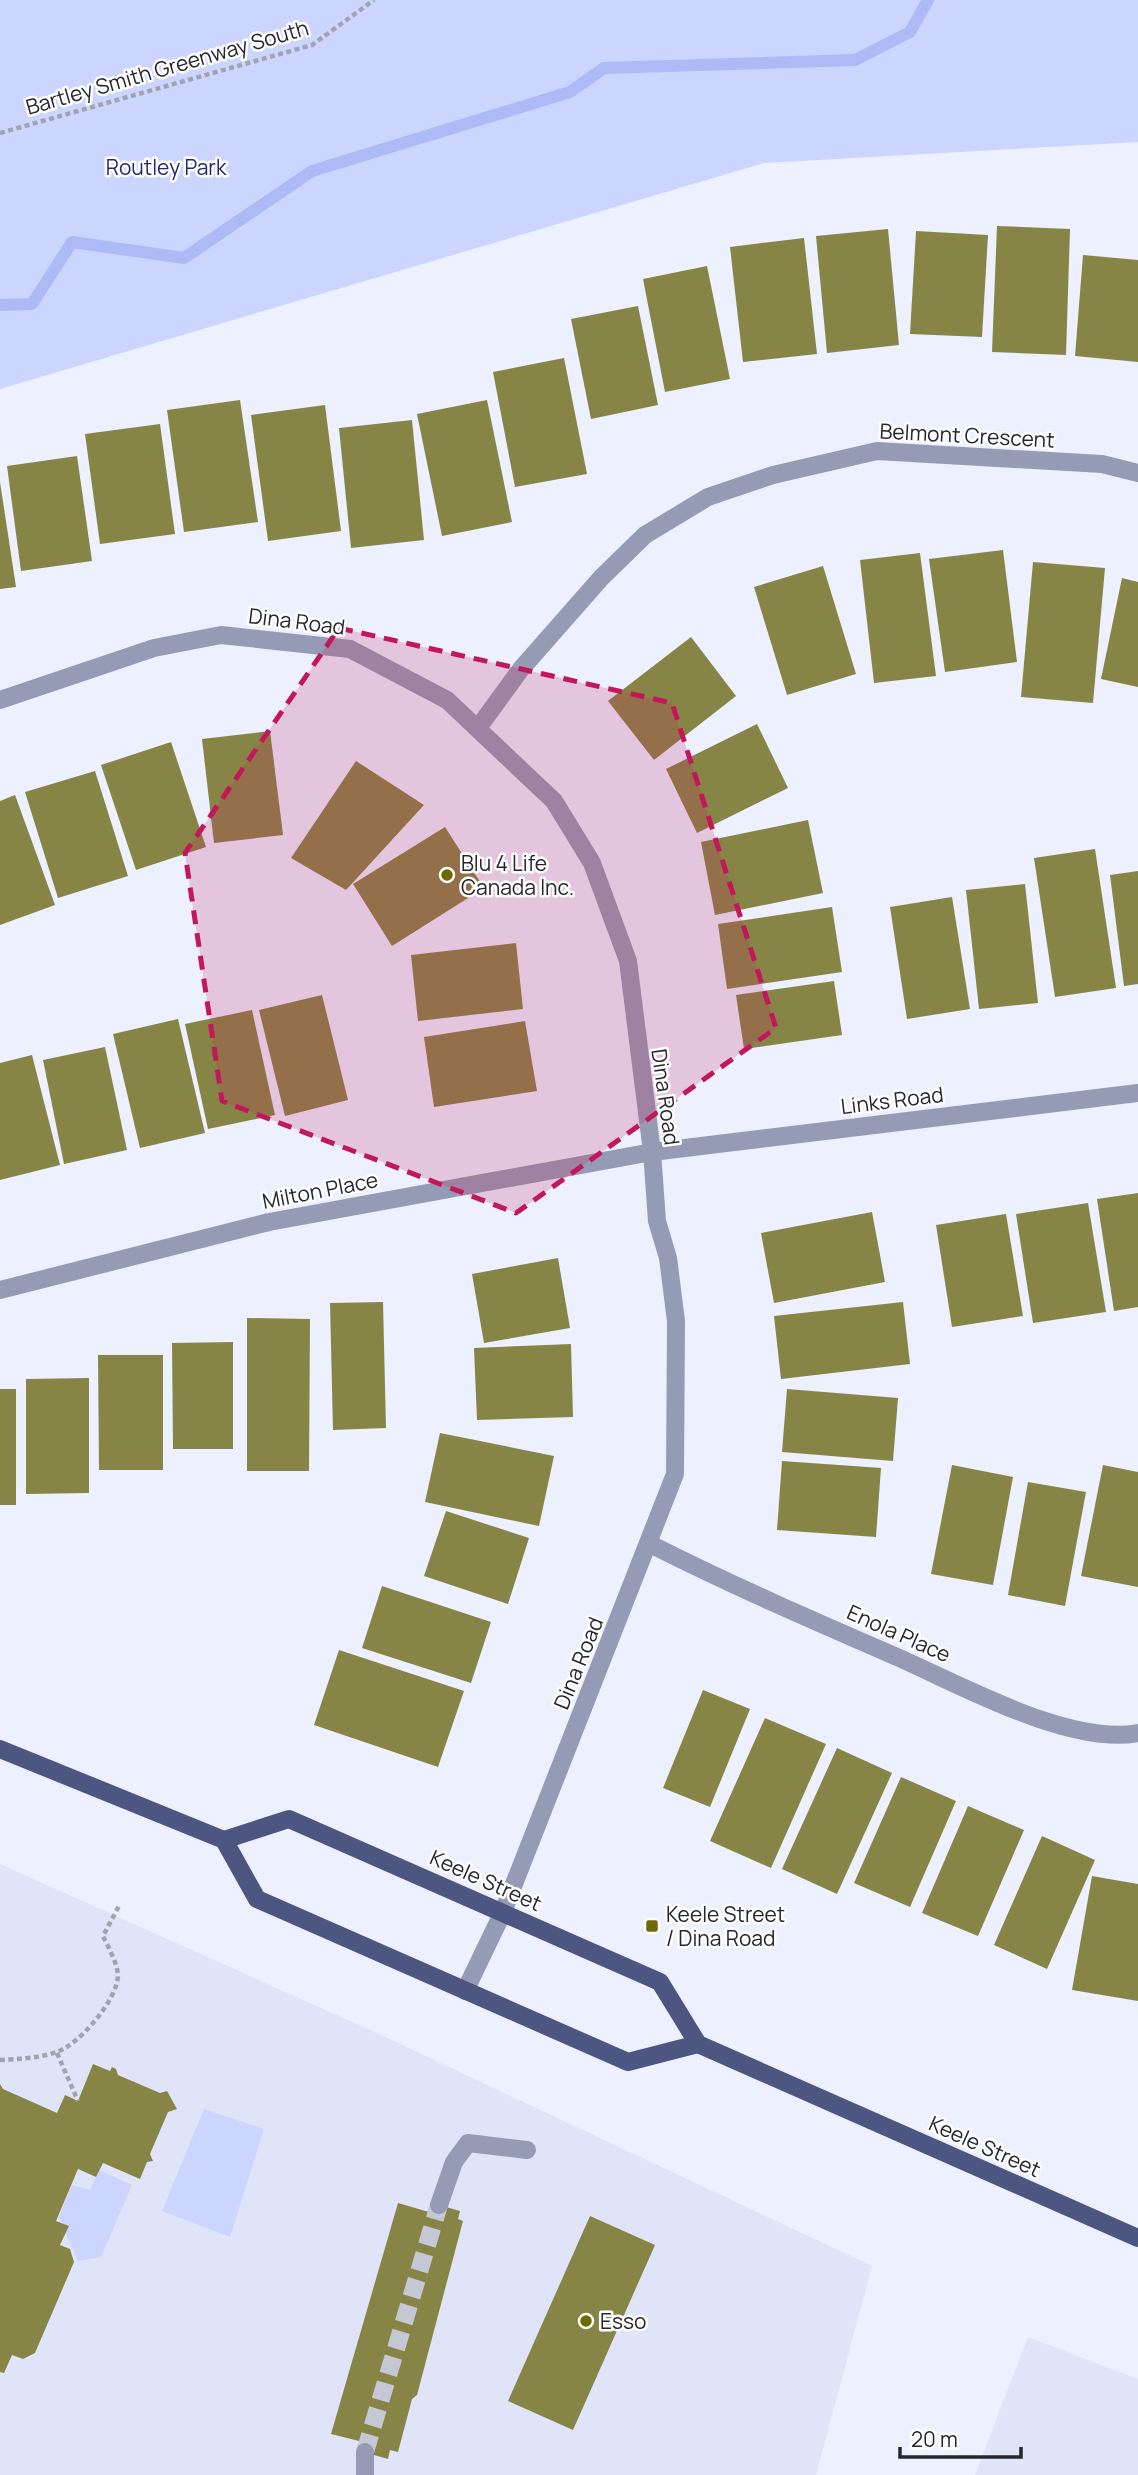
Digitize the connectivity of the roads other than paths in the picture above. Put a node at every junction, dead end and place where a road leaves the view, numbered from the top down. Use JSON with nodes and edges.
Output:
{"nodes":[{"id":1,"x":1138,"y":473,"type":"edge"},
{"id":2,"x":0,"y":699,"type":"edge"},
{"id":3,"x":478,"y":728,"type":"junction"},
{"id":4,"x":1138,"y":1093,"type":"edge"},
{"id":5,"x":652,"y":1152,"type":"junction"},
{"id":6,"x":0,"y":1290,"type":"edge"},
{"id":7,"x":650,"y":1544,"type":"junction"},
{"id":8,"x":1138,"y":1733,"type":"edge"},
{"id":9,"x":0,"y":1748,"type":"edge"},
{"id":10,"x":224,"y":1840,"type":"junction"},
{"id":11,"x":503,"y":1912,"type":"junction"},
{"id":12,"x":466,"y":1991,"type":"junction"},
{"id":13,"x":698,"y":2044,"type":"junction"},
{"id":14,"x":527,"y":2150,"type":"dead end"},
{"id":15,"x":439,"y":2205,"type":"tunnel mouth"},
{"id":16,"x":1138,"y":2238,"type":"edge"},
{"id":17,"x":365,"y":2452,"type":"tunnel mouth"},
{"id":18,"x":365,"y":2475,"type":"edge"}],
"edges":[{"from":1,"to":3,"type":"street","name":"Belmont Crescent"},
{"from":2,"to":3,"type":"street","name":"Dina Road"},
{"from":3,"to":5,"type":"street","name":"Dina Road"},
{"from":4,"to":5,"type":"street","name":"Links Road"},
{"from":5,"to":6,"type":"street","name":"Milton Place"},
{"from":5,"to":7,"type":"street","name":"Dina Road"},
{"from":7,"to":8,"type":"street","name":"Enola Place"},
{"from":7,"to":11,"type":"street","name":"Dina Road"},
{"from":9,"to":10,"type":"main road"},
{"from":10,"to":11,"type":"main road","name":"Keele Street"},
{"from":10,"to":12,"type":"main road"},
{"from":11,"to":12,"type":"street","name":"Dina Road"},
{"from":11,"to":13,"type":"main road","name":"Keele Street"},
{"from":12,"to":13,"type":"main road"},
{"from":13,"to":16,"type":"main road","name":"Keele Street"},
{"from":14,"to":15,"type":"street"},
{"from":17,"to":18,"type":"street"}]}
